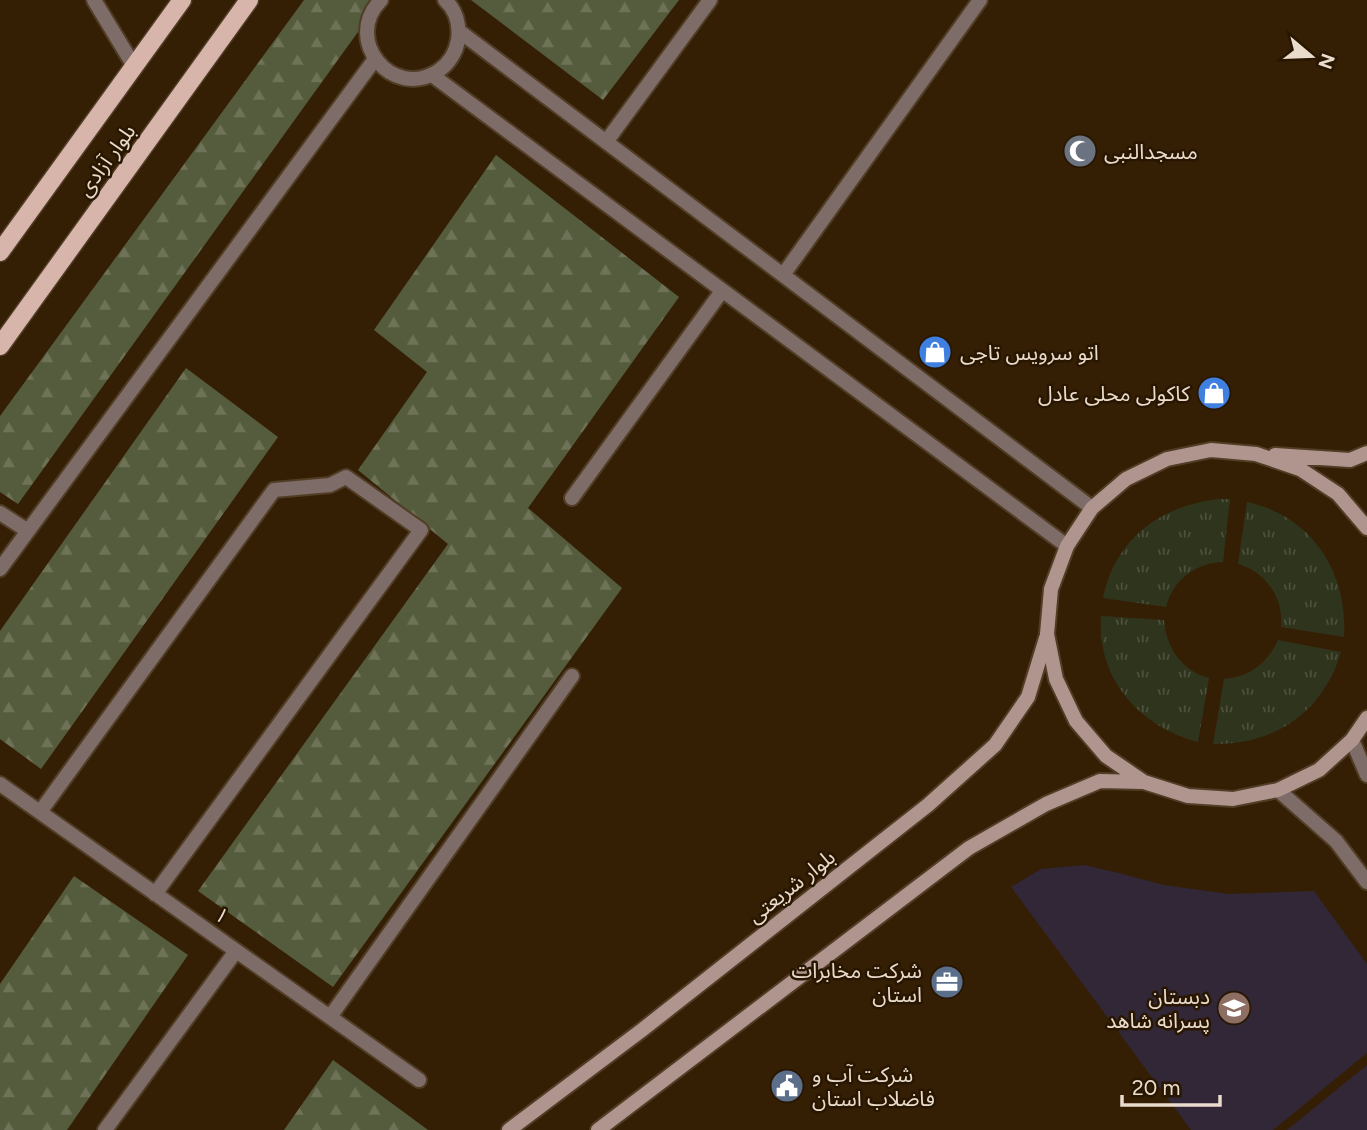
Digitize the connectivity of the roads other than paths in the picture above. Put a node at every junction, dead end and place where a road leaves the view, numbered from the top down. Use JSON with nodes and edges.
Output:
{"nodes":[{"id":1,"x":94,"y":0,"type":"edge"},
{"id":2,"x":182,"y":0,"type":"edge"},
{"id":3,"x":249,"y":0,"type":"edge"},
{"id":4,"x":382,"y":0,"type":"edge"},
{"id":5,"x":445,"y":0,"type":"edge"},
{"id":6,"x":710,"y":0,"type":"edge"},
{"id":7,"x":980,"y":0,"type":"edge"},
{"id":8,"x":459,"y":31,"type":"junction"},
{"id":9,"x":375,"y":59,"type":"junction"},
{"id":10,"x":134,"y":66,"type":"junction"},
{"id":11,"x":432,"y":75,"type":"junction"},
{"id":12,"x":606,"y":142,"type":"junction"},
{"id":13,"x":0,"y":252,"type":"edge"},
{"id":14,"x":783,"y":275,"type":"junction"},
{"id":15,"x":722,"y":291,"type":"junction"},
{"id":16,"x":0,"y":346,"type":"edge"},
{"id":17,"x":1367,"y":453,"type":"edge"},
{"id":18,"x":1256,"y":454,"type":"junction"},
{"id":19,"x":572,"y":498,"type":"dead end"},
{"id":20,"x":1092,"y":508,"type":"junction"},
{"id":21,"x":0,"y":513,"type":"edge"},
{"id":22,"x":1367,"y":528,"type":"edge"},
{"id":23,"x":28,"y":531,"type":"junction"},
{"id":24,"x":1067,"y":546,"type":"junction"},
{"id":25,"x":0,"y":569,"type":"edge"},
{"id":26,"x":1047,"y":634,"type":"junction"},
{"id":27,"x":572,"y":676,"type":"dead end"},
{"id":28,"x":1367,"y":718,"type":"edge"},
{"id":29,"x":1352,"y":740,"type":"junction"},
{"id":30,"x":1367,"y":775,"type":"edge"},
{"id":31,"x":1144,"y":782,"type":"junction"},
{"id":32,"x":0,"y":784,"type":"edge"},
{"id":33,"x":1278,"y":790,"type":"junction"},
{"id":34,"x":40,"y":812,"type":"junction"},
{"id":35,"x":1367,"y":882,"type":"edge"},
{"id":36,"x":155,"y":894,"type":"junction"},
{"id":37,"x":236,"y":951,"type":"junction"},
{"id":38,"x":330,"y":1017,"type":"junction"},
{"id":39,"x":419,"y":1080,"type":"dead end"},
{"id":40,"x":105,"y":1130,"type":"edge"},
{"id":41,"x":509,"y":1130,"type":"edge"},
{"id":42,"x":598,"y":1130,"type":"edge"}],
"edges":[{"from":1,"to":10,"type":"street"},
{"from":2,"to":10,"type":"main road","name":"بلوار آزادی"},
{"from":3,"to":16,"type":"main road","name":"بلوار آزادی"},
{"from":4,"to":9,"type":"street"},
{"from":5,"to":8,"type":"street"},
{"from":6,"to":12,"type":"street"},
{"from":7,"to":14,"type":"street"},
{"from":8,"to":11,"type":"street"},
{"from":8,"to":12,"type":"street"},
{"from":9,"to":11,"type":"street"},
{"from":9,"to":23,"type":"street"},
{"from":10,"to":13,"type":"main road","name":"بلوار آزادی"},
{"from":11,"to":15,"type":"street"},
{"from":12,"to":14,"type":"street"},
{"from":14,"to":20,"type":"street"},
{"from":15,"to":19,"type":"street"},
{"from":15,"to":24,"type":"street"},
{"from":17,"to":18,"type":"main road"},
{"from":18,"to":20,"type":"main road"},
{"from":18,"to":22,"type":"main road"},
{"from":20,"to":24,"type":"main road"},
{"from":21,"to":23,"type":"street"},
{"from":23,"to":25,"type":"street"},
{"from":24,"to":26,"type":"main road"},
{"from":26,"to":31,"type":"main road"},
{"from":26,"to":41,"type":"main road","name":"بلوار شریعتی"},
{"from":27,"to":38,"type":"street"},
{"from":28,"to":29,"type":"main road"},
{"from":29,"to":30,"type":"street"},
{"from":29,"to":33,"type":"main road"},
{"from":31,"to":33,"type":"main road"},
{"from":31,"to":42,"type":"main road"},
{"from":32,"to":34,"type":"street","name":"۱"},
{"from":33,"to":35,"type":"street"},
{"from":34,"to":36,"type":"street","name":"۱"},
{"from":34,"to":36,"type":"street"},
{"from":36,"to":37,"type":"street","name":"۱"},
{"from":37,"to":38,"type":"street","name":"۱"},
{"from":37,"to":40,"type":"street"},
{"from":38,"to":39,"type":"street","name":"۱"}]}
